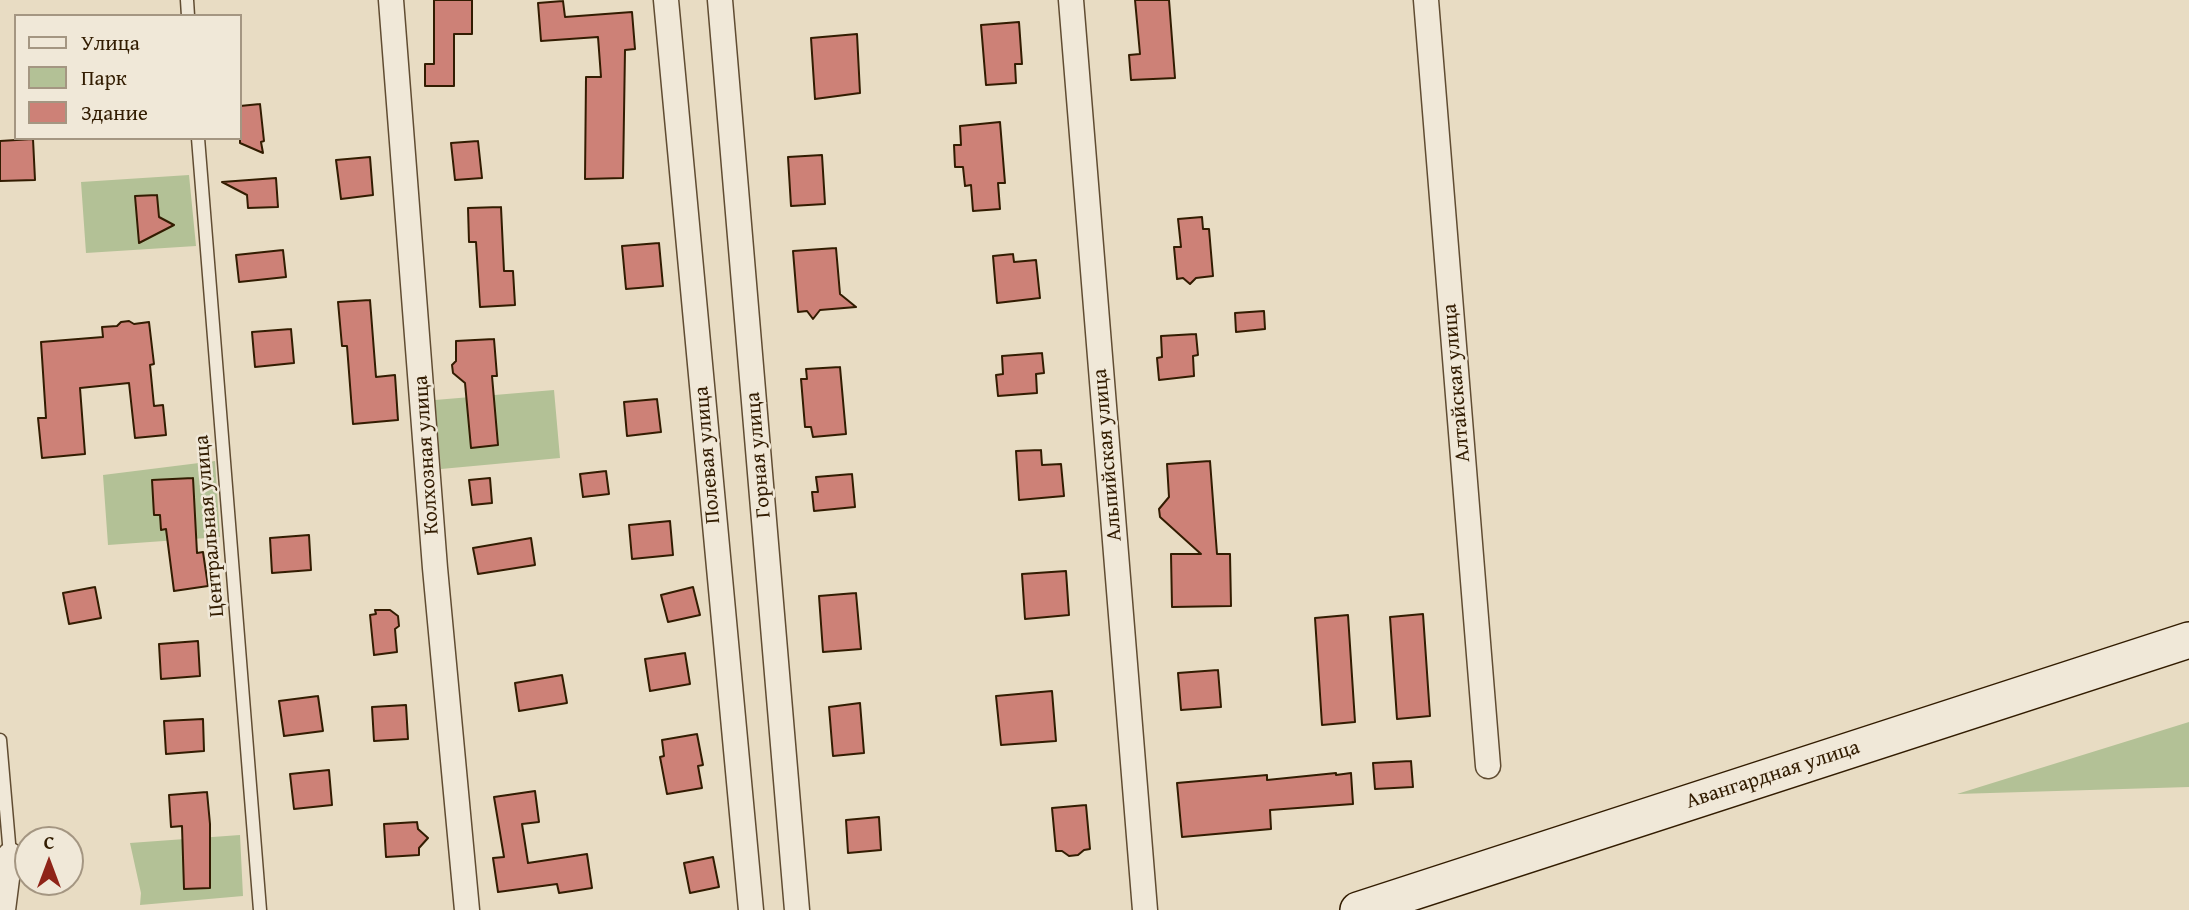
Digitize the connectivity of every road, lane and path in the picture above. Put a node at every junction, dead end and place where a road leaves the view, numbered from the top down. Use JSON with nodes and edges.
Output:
{"nodes":[{"id":1,"x":391,"y":0,"type":"edge"},
{"id":2,"x":666,"y":0,"type":"edge"},
{"id":3,"x":720,"y":0,"type":"edge"},
{"id":4,"x":1071,"y":0,"type":"edge"},
{"id":5,"x":1426,"y":0,"type":"edge"},
{"id":6,"x":198,"y":140,"type":"edge"},
{"id":7,"x":2189,"y":640,"type":"edge"},
{"id":8,"x":0,"y":740,"type":"edge"},
{"id":9,"x":1488,"y":766,"type":"dead end"},
{"id":10,"x":10,"y":855,"type":"joint"},
{"id":11,"x":4,"y":910,"type":"edge"},
{"id":12,"x":260,"y":910,"type":"edge"},
{"id":13,"x":467,"y":910,"type":"edge"},
{"id":14,"x":751,"y":910,"type":"edge"},
{"id":15,"x":797,"y":910,"type":"edge"},
{"id":16,"x":1145,"y":910,"type":"edge"},
{"id":17,"x":1358,"y":910,"type":"edge"}],
"edges":[{"from":1,"to":13,"type":"street","name":"Колхозная улица"},
{"from":2,"to":14,"type":"street","name":"Полевая улица"},
{"from":3,"to":15,"type":"street","name":"Горная улица"},
{"from":4,"to":16,"type":"street","name":"Альпийская улица"},
{"from":5,"to":9,"type":"street","name":"Алтайская улица"},
{"from":6,"to":12,"type":"lane","name":"Центральная улица"},
{"from":7,"to":17,"type":"main road","name":"Авангардная улица"},
{"from":8,"to":10,"type":"lane"},
{"from":10,"to":11,"type":"street"}]}
